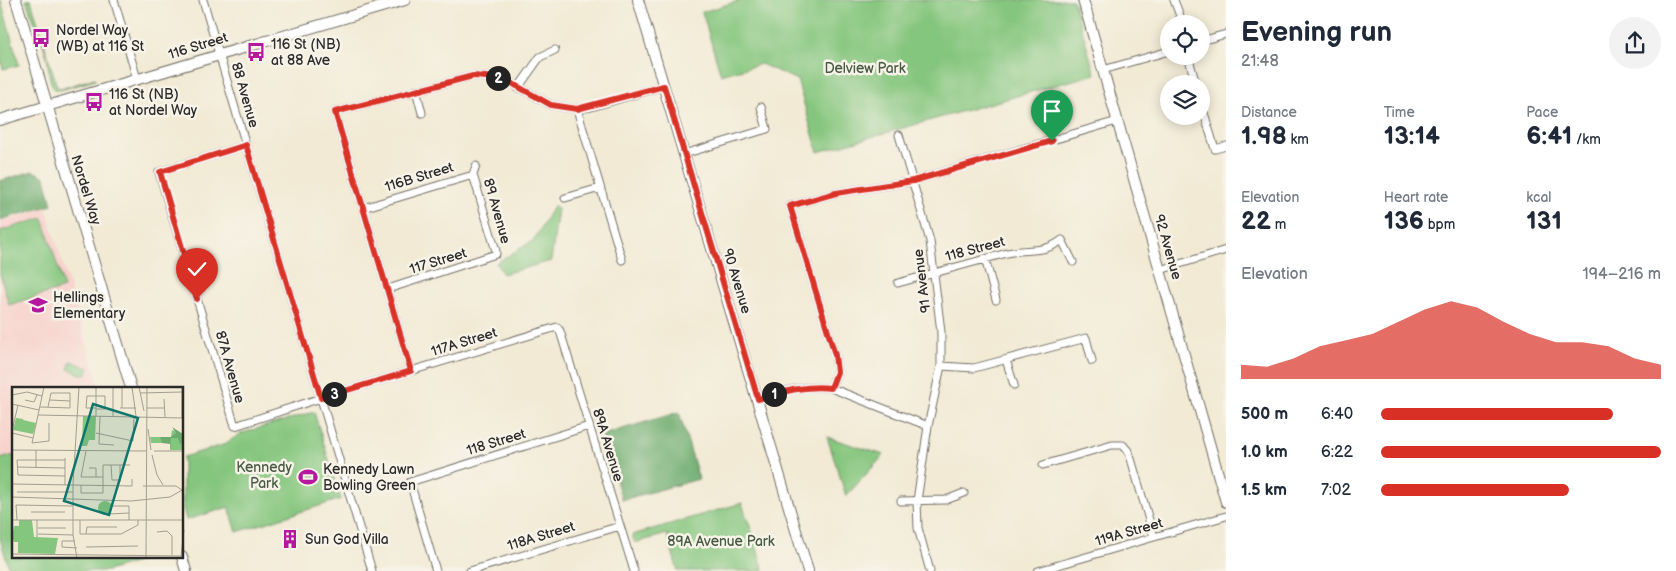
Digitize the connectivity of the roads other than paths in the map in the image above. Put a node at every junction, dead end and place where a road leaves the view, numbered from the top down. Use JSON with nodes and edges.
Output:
{"nodes":[{"id":1,"x":16,"y":0,"type":"edge"},
{"id":2,"x":114,"y":0,"type":"edge"},
{"id":3,"x":204,"y":0,"type":"edge"},
{"id":4,"x":405,"y":0,"type":"edge"},
{"id":5,"x":638,"y":0,"type":"edge"},
{"id":6,"x":1083,"y":0,"type":"edge"},
{"id":7,"x":1174,"y":0,"type":"edge"},
{"id":8,"x":1180,"y":15,"type":"edge"},
{"id":9,"x":1226,"y":34,"type":"edge"},
{"id":10,"x":1210,"y":38,"type":"edge"},
{"id":11,"x":555,"y":50,"type":"dead end"},
{"id":12,"x":220,"y":54,"type":"junction"},
{"id":13,"x":1160,"y":54,"type":"edge"},
{"id":14,"x":1103,"y":70,"type":"junction"},
{"id":15,"x":137,"y":79,"type":"junction"},
{"id":16,"x":664,"y":86,"type":"junction"},
{"id":17,"x":518,"y":88,"type":"junction"},
{"id":18,"x":416,"y":90,"type":"junction"},
{"id":19,"x":46,"y":106,"type":"junction"},
{"id":20,"x":760,"y":107,"type":"dead end"},
{"id":21,"x":577,"y":109,"type":"junction"},
{"id":22,"x":422,"y":113,"type":"dead end"},
{"id":23,"x":0,"y":120,"type":"edge"},
{"id":24,"x":1117,"y":121,"type":"junction"},
{"id":25,"x":1208,"y":125,"type":"edge"},
{"id":26,"x":899,"y":135,"type":"dead end"},
{"id":27,"x":246,"y":145,"type":"junction"},
{"id":28,"x":1226,"y":146,"type":"edge"},
{"id":29,"x":684,"y":154,"type":"junction"},
{"id":30,"x":476,"y":166,"type":"dead end"},
{"id":31,"x":473,"y":175,"type":"junction"},
{"id":32,"x":913,"y":181,"type":"junction"},
{"id":33,"x":600,"y":188,"type":"junction"},
{"id":34,"x":565,"y":198,"type":"dead end"},
{"id":35,"x":363,"y":208,"type":"junction"},
{"id":36,"x":1226,"y":250,"type":"edge"},
{"id":37,"x":496,"y":254,"type":"joint"},
{"id":38,"x":985,"y":258,"type":"junction"},
{"id":39,"x":622,"y":260,"type":"dead end"},
{"id":40,"x":1073,"y":262,"type":"dead end"},
{"id":41,"x":1160,"y":270,"type":"junction"},
{"id":42,"x":935,"y":272,"type":"junction"},
{"id":43,"x":898,"y":283,"type":"dead end"},
{"id":44,"x":388,"y":289,"type":"junction"},
{"id":45,"x":996,"y":300,"type":"dead end"},
{"id":46,"x":558,"y":328,"type":"joint"},
{"id":47,"x":1006,"y":360,"type":"junction"},
{"id":48,"x":1092,"y":361,"type":"dead end"},
{"id":49,"x":941,"y":366,"type":"junction"},
{"id":50,"x":411,"y":371,"type":"junction"},
{"id":51,"x":1014,"y":385,"type":"dead end"},
{"id":52,"x":132,"y":387,"type":"edge"},
{"id":53,"x":831,"y":388,"type":"junction"},
{"id":54,"x":321,"y":398,"type":"junction"},
{"id":55,"x":758,"y":399,"type":"junction"},
{"id":56,"x":234,"y":426,"type":"joint"},
{"id":57,"x":589,"y":426,"type":"junction"},
{"id":58,"x":928,"y":426,"type":"junction"},
{"id":59,"x":1043,"y":465,"type":"dead end"},
{"id":60,"x":964,"y":493,"type":"dead end"},
{"id":61,"x":901,"y":501,"type":"dead end"},
{"id":62,"x":917,"y":502,"type":"junction"},
{"id":63,"x":1226,"y":502,"type":"edge"},
{"id":64,"x":1226,"y":516,"type":"edge"},
{"id":65,"x":620,"y":526,"type":"junction"},
{"id":66,"x":1154,"y":537,"type":"junction"},
{"id":67,"x":182,"y":558,"type":"edge"},
{"id":68,"x":186,"y":571,"type":"edge"},
{"id":69,"x":372,"y":571,"type":"edge"},
{"id":70,"x":436,"y":571,"type":"edge"},
{"id":71,"x":470,"y":571,"type":"edge"},
{"id":72,"x":634,"y":571,"type":"edge"},
{"id":73,"x":808,"y":571,"type":"edge"},
{"id":74,"x":930,"y":571,"type":"edge"},
{"id":75,"x":1038,"y":571,"type":"edge"}],
"edges":[{"from":1,"to":19,"type":"street","name":"Nordel Way"},
{"from":2,"to":15,"type":"street"},
{"from":3,"to":12,"type":"street","name":"88 Avenue"},
{"from":4,"to":12,"type":"street","name":"116 Street"},
{"from":5,"to":16,"type":"street","name":"90 Avenue"},
{"from":6,"to":14,"type":"street","name":"92 Avenue"},
{"from":7,"to":8,"type":"street"},
{"from":9,"to":10,"type":"street"},
{"from":11,"to":17,"type":"street"},
{"from":12,"to":15,"type":"street","name":"116 Street"},
{"from":12,"to":27,"type":"street","name":"88 Avenue"},
{"from":13,"to":14,"type":"street"},
{"from":14,"to":24,"type":"street","name":"92 Avenue"},
{"from":15,"to":19,"type":"street","name":"116 Street"},
{"from":16,"to":21,"type":"street"},
{"from":16,"to":29,"type":"street","name":"90 Avenue"},
{"from":17,"to":18,"type":"street"},
{"from":17,"to":21,"type":"street"},
{"from":18,"to":22,"type":"street"},
{"from":18,"to":35,"type":"street"},
{"from":19,"to":23,"type":"street","name":"116 Street"},
{"from":19,"to":52,"type":"street","name":"Nordel Way"},
{"from":20,"to":29,"type":"street"},
{"from":21,"to":33,"type":"street"},
{"from":24,"to":32,"type":"street"},
{"from":24,"to":41,"type":"street","name":"92 Avenue"},
{"from":25,"to":28,"type":"street"},
{"from":26,"to":32,"type":"street","name":"91 Avenue"},
{"from":27,"to":54,"type":"street","name":"88 Avenue"},
{"from":27,"to":56,"type":"street","name":"87A Avenue"},
{"from":29,"to":55,"type":"street","name":"90 Avenue"},
{"from":30,"to":31,"type":"street","name":"116B Street"},
{"from":31,"to":35,"type":"street","name":"116B Street"},
{"from":31,"to":37,"type":"street","name":"89 Avenue"},
{"from":32,"to":42,"type":"street","name":"91 Avenue"},
{"from":32,"to":53,"type":"street"},
{"from":33,"to":34,"type":"street"},
{"from":33,"to":39,"type":"street"},
{"from":35,"to":44,"type":"street"},
{"from":36,"to":41,"type":"street"},
{"from":37,"to":44,"type":"street","name":"117 Street"},
{"from":38,"to":40,"type":"street","name":"118 Street"},
{"from":38,"to":42,"type":"street","name":"118 Street"},
{"from":38,"to":45,"type":"street"},
{"from":41,"to":63,"type":"street","name":"92 Avenue"},
{"from":42,"to":43,"type":"street","name":"118 Street"},
{"from":42,"to":49,"type":"street","name":"91 Avenue"},
{"from":44,"to":50,"type":"street"},
{"from":46,"to":50,"type":"street","name":"117A Street"},
{"from":46,"to":57,"type":"street","name":"89A Avenue"},
{"from":47,"to":48,"type":"street"},
{"from":47,"to":49,"type":"street"},
{"from":47,"to":51,"type":"street"},
{"from":49,"to":58,"type":"street","name":"91 Avenue"},
{"from":50,"to":54,"type":"street","name":"117A Street"},
{"from":53,"to":55,"type":"street"},
{"from":53,"to":58,"type":"street"},
{"from":54,"to":56,"type":"street","name":"117A Street"},
{"from":54,"to":69,"type":"street","name":"88 Avenue"},
{"from":55,"to":73,"type":"street","name":"90 Avenue"},
{"from":57,"to":65,"type":"street","name":"89A Avenue"},
{"from":57,"to":70,"type":"street","name":"118 Street"},
{"from":58,"to":62,"type":"street","name":"91 Avenue"},
{"from":59,"to":66,"type":"street"},
{"from":60,"to":62,"type":"street"},
{"from":61,"to":62,"type":"street"},
{"from":62,"to":74,"type":"street","name":"91 Avenue"},
{"from":64,"to":66,"type":"street","name":"119A Street"},
{"from":65,"to":71,"type":"street","name":"118A Street"},
{"from":65,"to":72,"type":"street","name":"89A Avenue"},
{"from":66,"to":75,"type":"street","name":"119A Street"},
{"from":67,"to":68,"type":"street"}]}
